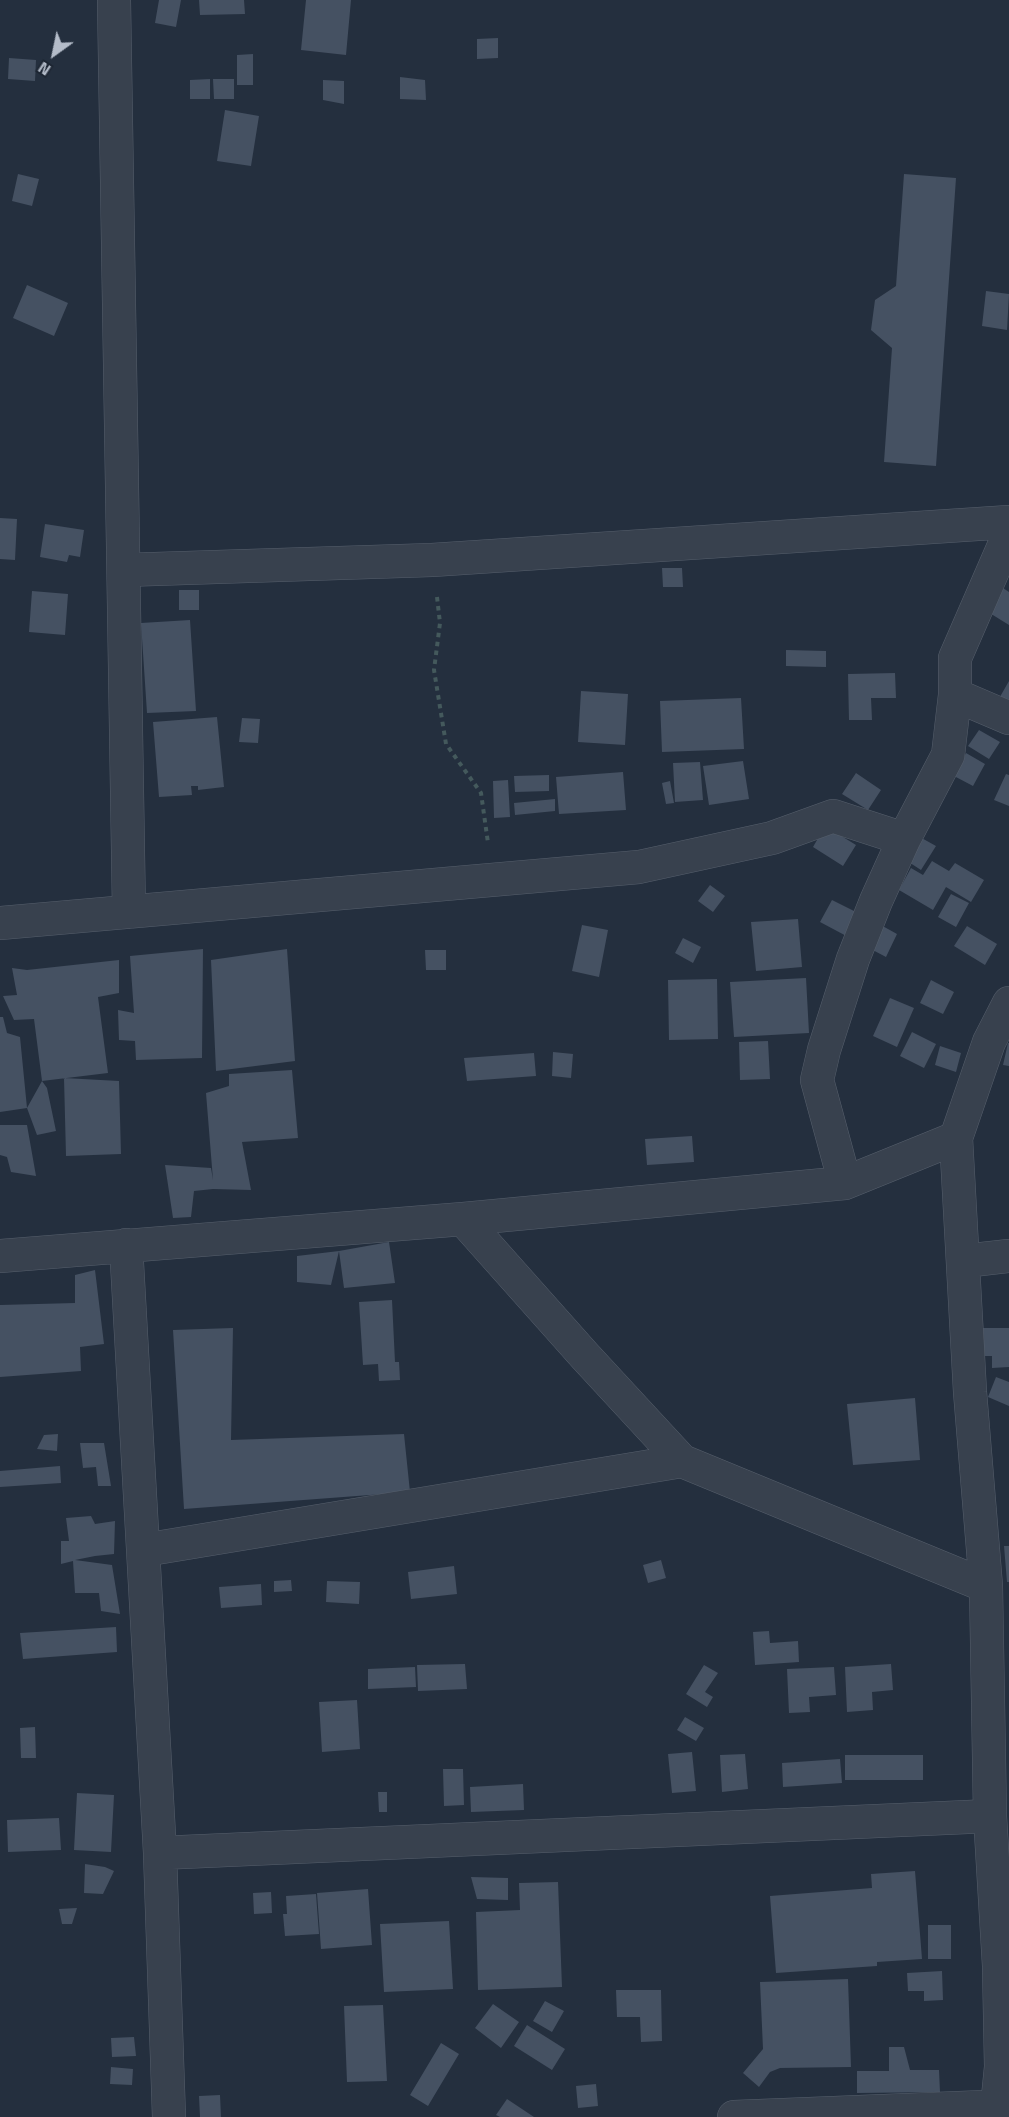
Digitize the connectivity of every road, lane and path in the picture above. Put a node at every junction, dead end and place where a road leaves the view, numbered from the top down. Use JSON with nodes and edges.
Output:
{"nodes":[{"id":1,"x":114,"y":0,"type":"edge"},
{"id":2,"x":1009,"y":522,"type":"edge"},
{"id":3,"x":1009,"y":534,"type":"edge"},
{"id":4,"x":432,"y":560,"type":"junction"},
{"id":5,"x":124,"y":570,"type":"junction"},
{"id":6,"x":955,"y":695,"type":"junction"},
{"id":7,"x":1009,"y":718,"type":"edge"},
{"id":8,"x":904,"y":838,"type":"junction"},
{"id":9,"x":492,"y":880,"type":"junction"},
{"id":10,"x":129,"y":912,"type":"junction"},
{"id":11,"x":0,"y":923,"type":"edge"},
{"id":12,"x":1009,"y":1003,"type":"edge"},
{"id":13,"x":956,"y":1138,"type":"junction"},
{"id":14,"x":844,"y":1183,"type":"junction"},
{"id":15,"x":463,"y":1219,"type":"junction"},
{"id":16,"x":126,"y":1245,"type":"junction"},
{"id":17,"x":0,"y":1256,"type":"edge"},
{"id":18,"x":1009,"y":1256,"type":"edge"},
{"id":19,"x":964,"y":1261,"type":"junction"},
{"id":20,"x":682,"y":1461,"type":"junction"},
{"id":21,"x":144,"y":1550,"type":"junction"},
{"id":22,"x":986,"y":1586,"type":"junction"},
{"id":23,"x":990,"y":1816,"type":"junction"},
{"id":24,"x":160,"y":1853,"type":"junction"},
{"id":25,"x":1001,"y":2110,"type":"edge"},
{"id":26,"x":169,"y":2117,"type":"edge"},
{"id":27,"x":734,"y":2117,"type":"edge"}],
"edges":[{"from":1,"to":5,"type":"street"},
{"from":2,"to":4,"type":"street"},
{"from":3,"to":6,"type":"street"},
{"from":4,"to":5,"type":"street"},
{"from":4,"to":9,"type":"path"},
{"from":5,"to":10,"type":"street"},
{"from":6,"to":7,"type":"street"},
{"from":6,"to":8,"type":"street"},
{"from":8,"to":9,"type":"street"},
{"from":8,"to":14,"type":"street"},
{"from":9,"to":10,"type":"street"},
{"from":10,"to":11,"type":"street"},
{"from":12,"to":13,"type":"street"},
{"from":13,"to":14,"type":"street"},
{"from":13,"to":19,"type":"street"},
{"from":14,"to":15,"type":"street"},
{"from":15,"to":16,"type":"street"},
{"from":15,"to":20,"type":"street"},
{"from":16,"to":17,"type":"street"},
{"from":16,"to":21,"type":"street"},
{"from":18,"to":19,"type":"street"},
{"from":19,"to":22,"type":"street"},
{"from":20,"to":21,"type":"street"},
{"from":20,"to":22,"type":"street"},
{"from":21,"to":24,"type":"street"},
{"from":22,"to":23,"type":"street"},
{"from":23,"to":24,"type":"street"},
{"from":23,"to":25,"type":"street"},
{"from":24,"to":26,"type":"street"},
{"from":25,"to":27,"type":"street"}]}
